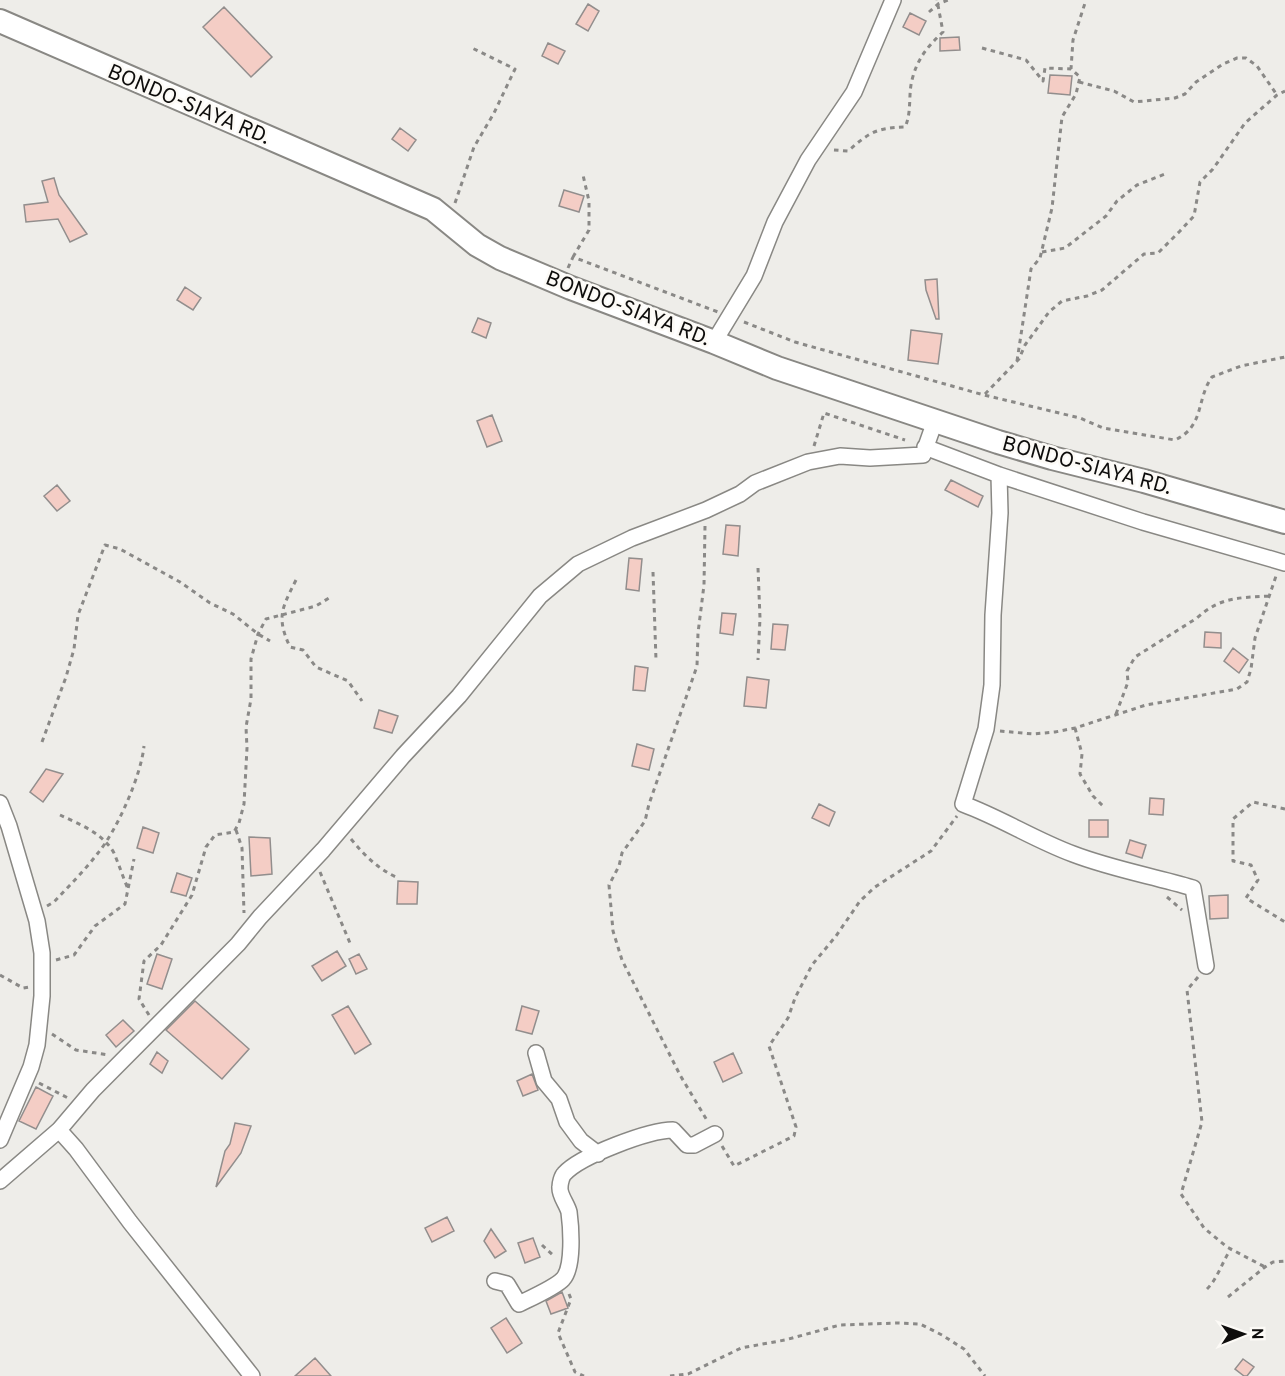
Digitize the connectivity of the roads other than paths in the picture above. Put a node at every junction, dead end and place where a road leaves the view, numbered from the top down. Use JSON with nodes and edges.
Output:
{"nodes":[{"id":1,"x":893,"y":0,"type":"edge"},
{"id":2,"x":0,"y":21,"type":"edge"},
{"id":3,"x":714,"y":342,"type":"junction"},
{"id":4,"x":935,"y":421,"type":"junction"},
{"id":5,"x":925,"y":447,"type":"junction"},
{"id":6,"x":999,"y":476,"type":"junction"},
{"id":7,"x":1285,"y":522,"type":"edge"},
{"id":8,"x":1282,"y":562,"type":"edge"},
{"id":9,"x":0,"y":803,"type":"edge"},
{"id":10,"x":1206,"y":966,"type":"road end"},
{"id":11,"x":536,"y":1053,"type":"dead end"},
{"id":12,"x":59,"y":1130,"type":"junction"},
{"id":13,"x":715,"y":1134,"type":"road end"},
{"id":14,"x":0,"y":1140,"type":"edge"},
{"id":15,"x":598,"y":1154,"type":"junction"},
{"id":16,"x":0,"y":1181,"type":"edge"},
{"id":17,"x":495,"y":1281,"type":"dead end"},
{"id":18,"x":252,"y":1376,"type":"edge"}],
"edges":[{"from":1,"to":3,"type":"street"},
{"from":2,"to":3,"type":"highway","name":"BONDO-SIAYA RD."},
{"from":3,"to":4,"type":"highway","name":"BONDO-SIAYA RD."},
{"from":4,"to":5,"type":"street"},
{"from":4,"to":7,"type":"highway","name":"BONDO-SIAYA RD."},
{"from":5,"to":6,"type":"street"},
{"from":5,"to":12,"type":"street"},
{"from":6,"to":8,"type":"street"},
{"from":6,"to":10,"type":"street"},
{"from":9,"to":14,"type":"street"},
{"from":11,"to":15,"type":"street"},
{"from":12,"to":16,"type":"street"},
{"from":12,"to":18,"type":"street"},
{"from":13,"to":15,"type":"street"},
{"from":15,"to":17,"type":"street"}]}
